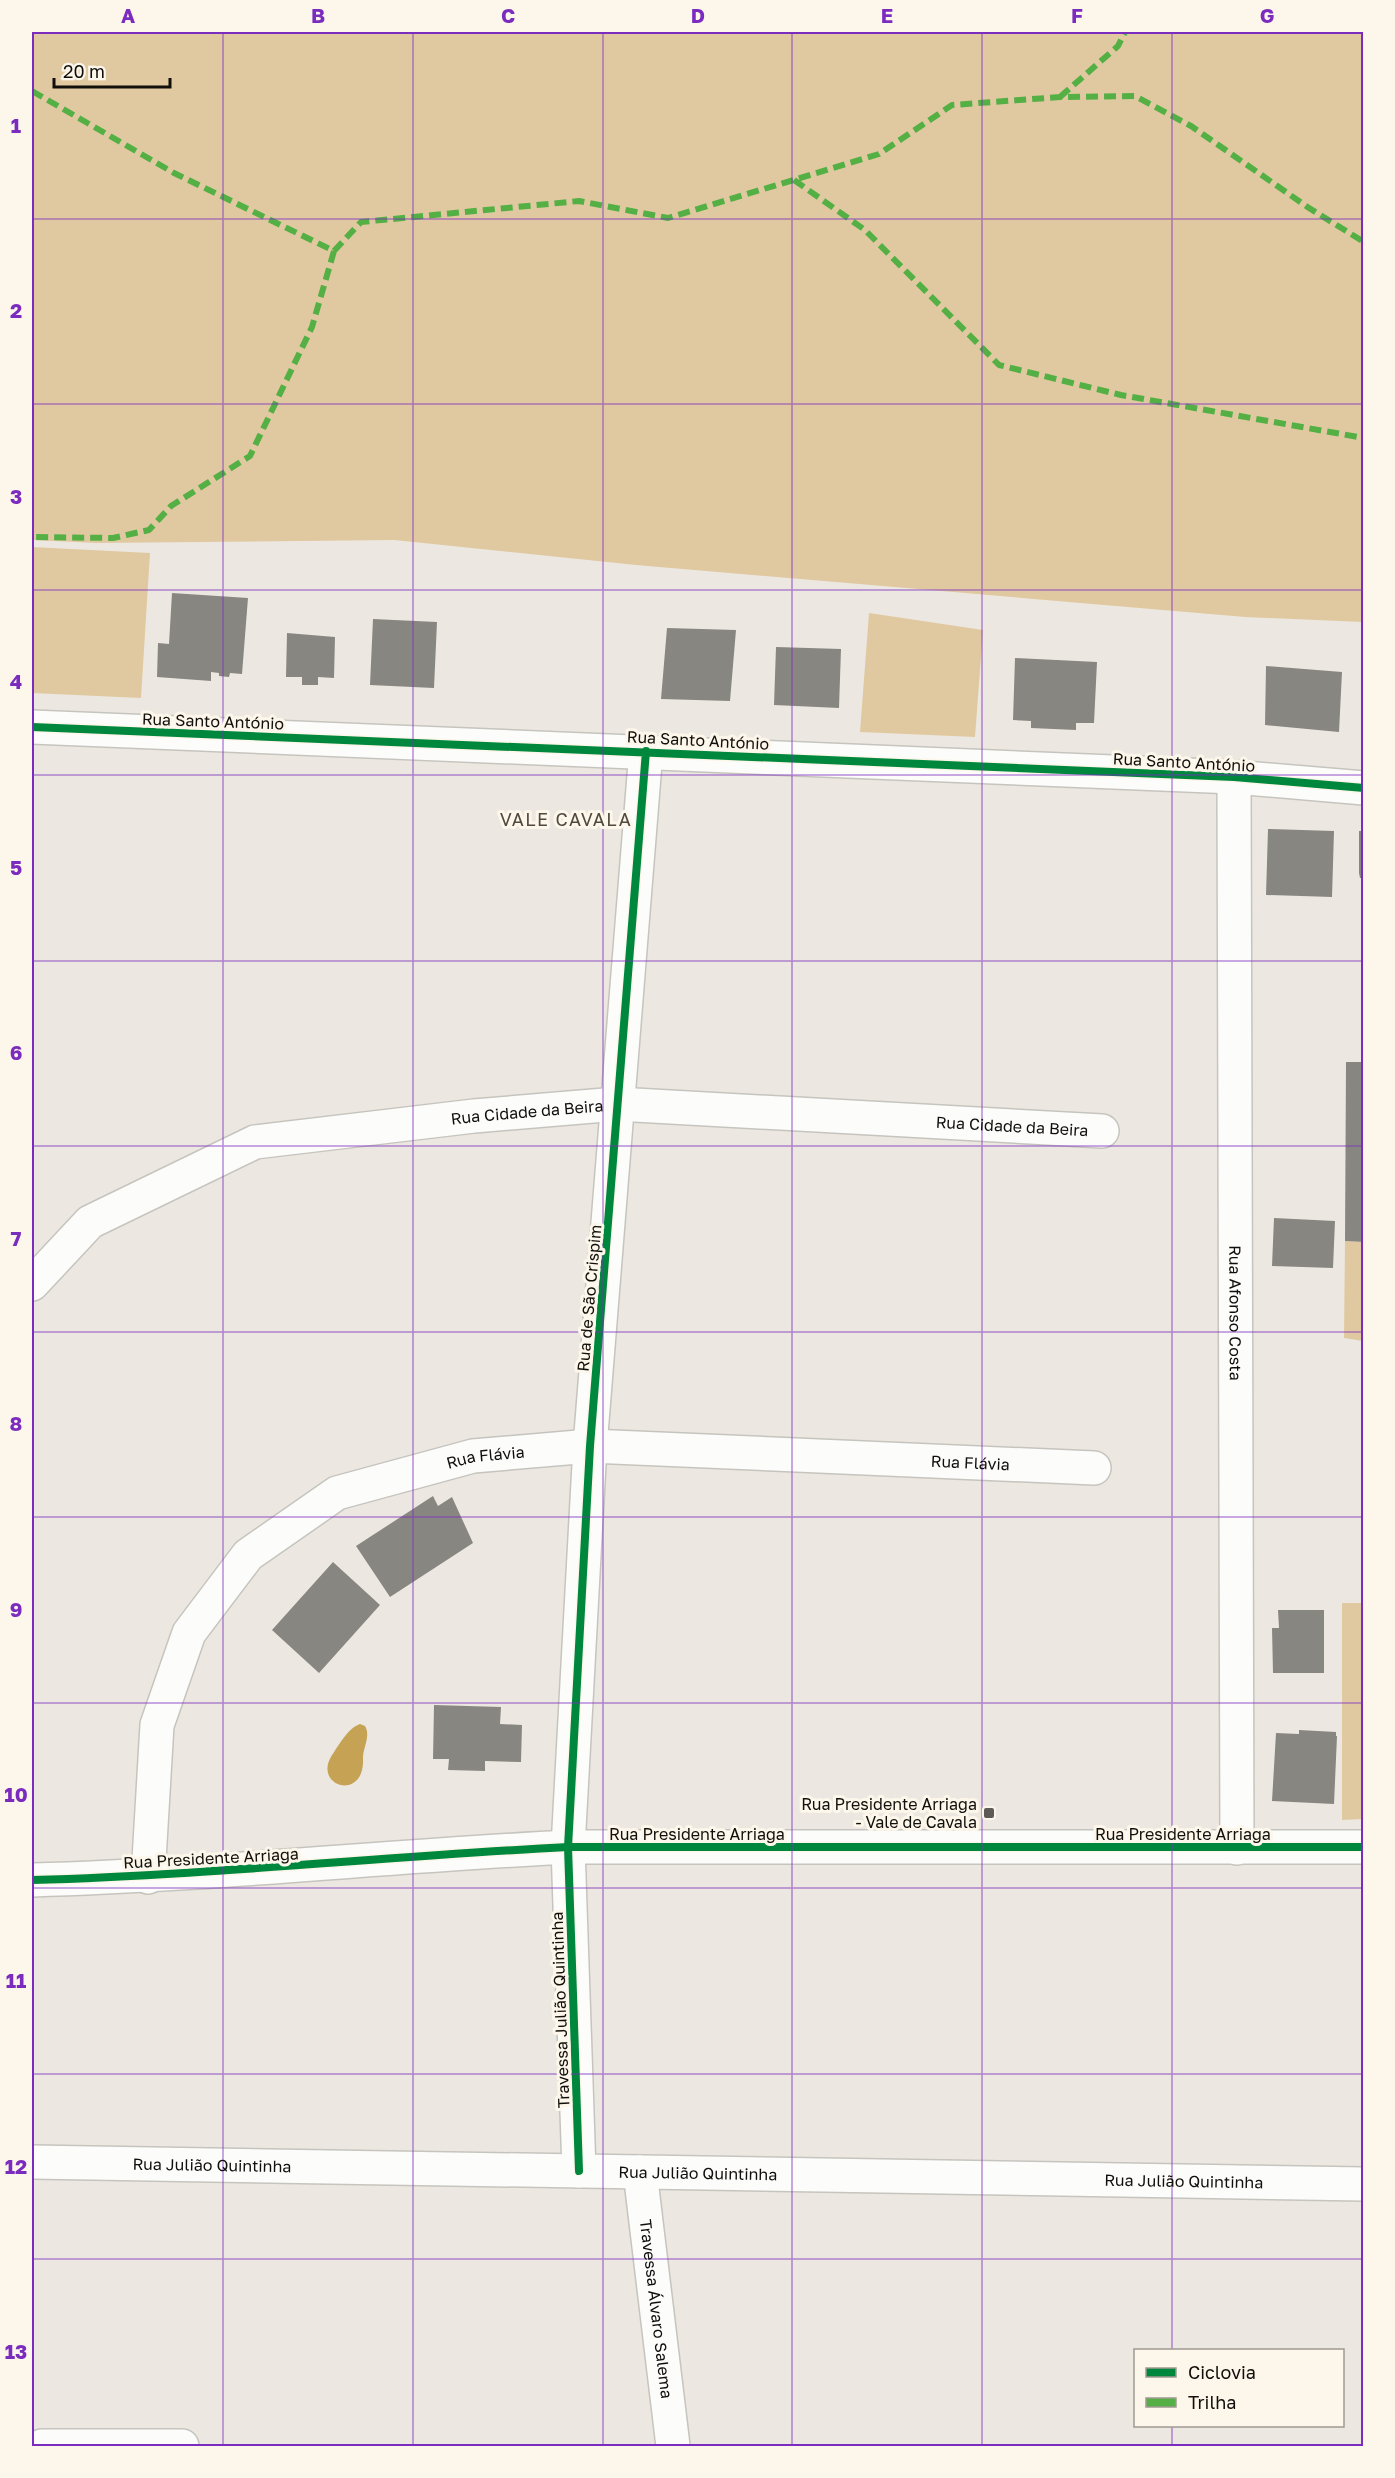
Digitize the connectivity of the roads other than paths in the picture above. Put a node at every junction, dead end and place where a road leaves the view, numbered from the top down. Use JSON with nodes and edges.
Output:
{"nodes":[{"id":1,"x":32,"y":727,"type":"edge"},
{"id":2,"x":646,"y":751,"type":"junction"},
{"id":3,"x":1234,"y":777,"type":"junction"},
{"id":4,"x":1364,"y":788,"type":"edge"},
{"id":5,"x":618,"y":1104,"type":"junction"},
{"id":6,"x":1102,"y":1131,"type":"dead end"},
{"id":7,"x":32,"y":1284,"type":"edge"},
{"id":8,"x":590,"y":1446,"type":"junction"},
{"id":9,"x":1094,"y":1468,"type":"dead end"},
{"id":10,"x":568,"y":1847,"type":"junction"},
{"id":11,"x":1364,"y":1847,"type":"edge"},
{"id":12,"x":1238,"y":1848,"type":"junction"},
{"id":13,"x":148,"y":1877,"type":"junction"},
{"id":14,"x":32,"y":1880,"type":"edge"},
{"id":15,"x":32,"y":2162,"type":"edge"},
{"id":16,"x":579,"y":2171,"type":"junction"},
{"id":17,"x":639,"y":2172,"type":"junction"},
{"id":18,"x":1364,"y":2184,"type":"edge"},
{"id":19,"x":42,"y":2446,"type":"edge"},
{"id":20,"x":182,"y":2446,"type":"edge"},
{"id":21,"x":673,"y":2446,"type":"edge"}],
"edges":[{"from":1,"to":2,"type":"street","name":"Rua Santo António"},
{"from":2,"to":3,"type":"street","name":"Rua Santo António"},
{"from":2,"to":5,"type":"street","name":"Rua de São Crispim"},
{"from":3,"to":4,"type":"street","name":"Rua Santo António"},
{"from":3,"to":12,"type":"street","name":"Rua Afonso Costa"},
{"from":5,"to":6,"type":"street","name":"Rua Cidade da Beira"},
{"from":5,"to":7,"type":"street","name":"Rua Cidade da Beira"},
{"from":5,"to":8,"type":"street","name":"Rua de São Crispim"},
{"from":8,"to":9,"type":"street","name":"Rua Flávia"},
{"from":8,"to":10,"type":"street","name":"Rua de São Crispim"},
{"from":8,"to":13,"type":"street","name":"Rua Flávia"},
{"from":10,"to":12,"type":"street","name":"Rua Presidente Arriaga"},
{"from":10,"to":13,"type":"street","name":"Rua Presidente Arriaga"},
{"from":10,"to":16,"type":"street","name":"Travessa Julião Quintinha"},
{"from":11,"to":12,"type":"street","name":"Rua Presidente Arriaga"},
{"from":13,"to":14,"type":"street","name":"Rua Presidente Arriaga"},
{"from":15,"to":16,"type":"street","name":"Rua Julião Quintinha"},
{"from":16,"to":17,"type":"street","name":"Rua Julião Quintinha"},
{"from":17,"to":18,"type":"street","name":"Rua Julião Quintinha"},
{"from":17,"to":21,"type":"street","name":"Travessa Álvaro Salema"},
{"from":19,"to":20,"type":"street"}]}
